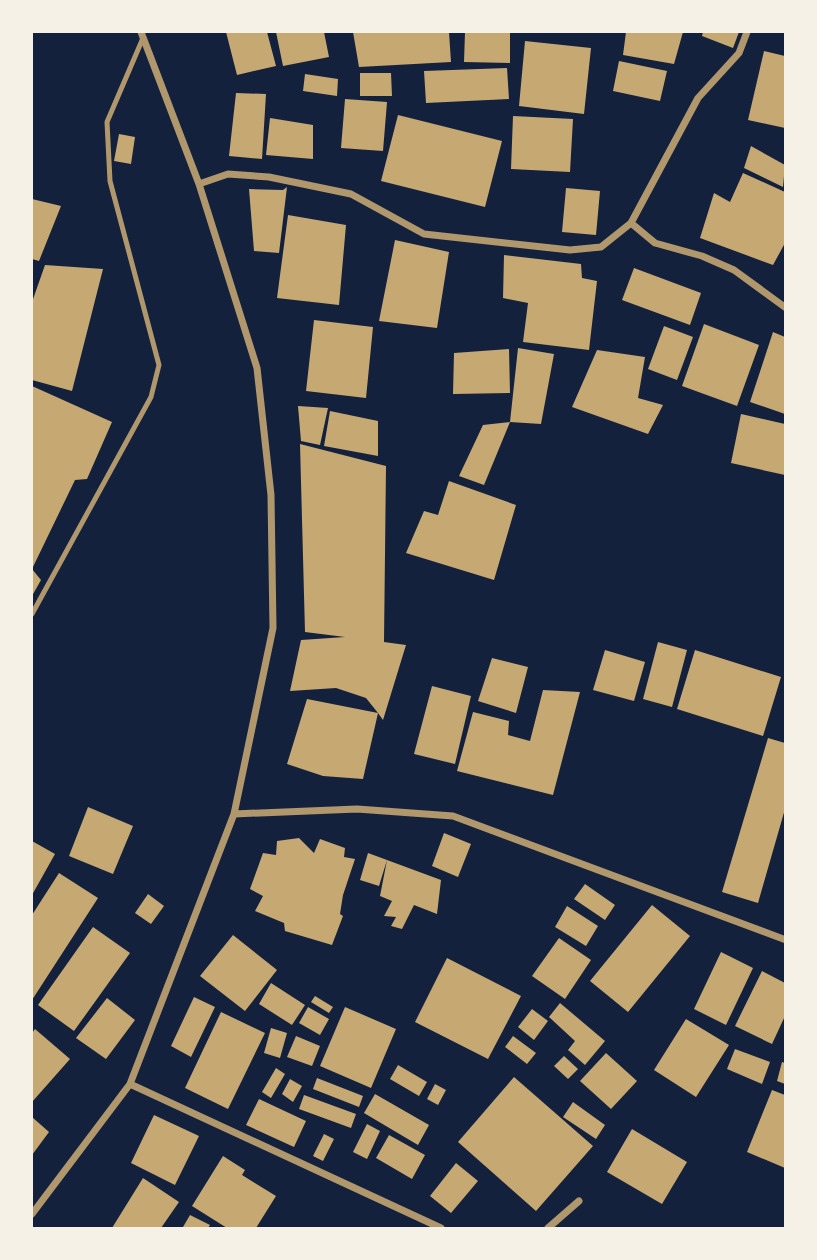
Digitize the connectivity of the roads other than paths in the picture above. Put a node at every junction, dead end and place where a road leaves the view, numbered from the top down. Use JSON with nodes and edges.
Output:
{"nodes":[{"id":1,"x":747,"y":32,"type":"edge"},
{"id":2,"x":142,"y":33,"type":"edge"},
{"id":3,"x":199,"y":184,"type":"junction"},
{"id":4,"x":631,"y":223,"type":"junction"},
{"id":5,"x":786,"y":308,"type":"edge"},
{"id":6,"x":32,"y":614,"type":"edge"},
{"id":7,"x":234,"y":814,"type":"junction"},
{"id":8,"x":786,"y":940,"type":"edge"},
{"id":9,"x":131,"y":1084,"type":"junction"},
{"id":10,"x":579,"y":1201,"type":"dead end"},
{"id":11,"x":32,"y":1214,"type":"edge"},
{"id":12,"x":441,"y":1228,"type":"edge"},
{"id":13,"x":548,"y":1228,"type":"edge"}],
"edges":[{"from":1,"to":4,"type":"street"},
{"from":2,"to":3,"type":"street"},
{"from":2,"to":6,"type":"lane"},
{"from":3,"to":4,"type":"street"},
{"from":3,"to":7,"type":"street"},
{"from":4,"to":5,"type":"street"},
{"from":7,"to":8,"type":"street"},
{"from":7,"to":9,"type":"street"},
{"from":9,"to":11,"type":"street"},
{"from":9,"to":12,"type":"street"},
{"from":10,"to":13,"type":"street"}]}
